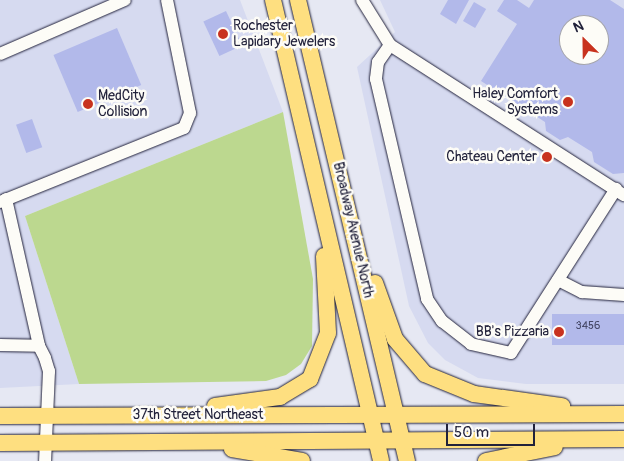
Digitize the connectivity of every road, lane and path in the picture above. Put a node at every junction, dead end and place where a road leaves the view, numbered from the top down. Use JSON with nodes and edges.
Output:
{"nodes":[{"id":1,"x":125,"y":0,"type":"edge"},
{"id":2,"x":167,"y":0,"type":"edge"},
{"id":3,"x":273,"y":0,"type":"edge"},
{"id":4,"x":298,"y":0,"type":"edge"},
{"id":5,"x":362,"y":0,"type":"edge"},
{"id":6,"x":390,"y":45,"type":"junction"},
{"id":7,"x":0,"y":54,"type":"edge"},
{"id":8,"x":337,"y":164,"type":"junction"},
{"id":9,"x":314,"y":174,"type":"junction"},
{"id":10,"x":620,"y":192,"type":"edge"},
{"id":11,"x":3,"y":200,"type":"edge"},
{"id":12,"x":558,"y":280,"type":"junction"},
{"id":13,"x":624,"y":295,"type":"edge"},
{"id":14,"x":0,"y":345,"type":"edge"},
{"id":15,"x":39,"y":346,"type":"junction"},
{"id":16,"x":624,"y":413,"type":"edge"},
{"id":17,"x":370,"y":414,"type":"junction"},
{"id":18,"x":396,"y":414,"type":"junction"},
{"id":19,"x":134,"y":415,"type":"junction"},
{"id":20,"x":0,"y":416,"type":"edge"},
{"id":21,"x":48,"y":416,"type":"junction"},
{"id":22,"x":376,"y":439,"type":"junction"},
{"id":23,"x":402,"y":439,"type":"junction"},
{"id":24,"x":621,"y":439,"type":"edge"},
{"id":25,"x":143,"y":442,"type":"junction"},
{"id":26,"x":0,"y":443,"type":"edge"},
{"id":27,"x":46,"y":443,"type":"junction"},
{"id":28,"x":45,"y":461,"type":"edge"},
{"id":29,"x":302,"y":461,"type":"edge"},
{"id":30,"x":381,"y":461,"type":"edge"},
{"id":31,"x":408,"y":461,"type":"edge"},
{"id":32,"x":486,"y":461,"type":"edge"}],
"edges":[{"from":1,"to":7,"type":"street"},
{"from":2,"to":11,"type":"street"},
{"from":3,"to":9,"type":"main road","name":"Broadway Avenue North"},
{"from":4,"to":8,"type":"main road","name":"Broadway Avenue North"},
{"from":5,"to":6,"type":"street"},
{"from":6,"to":10,"type":"street"},
{"from":6,"to":12,"type":"street"},
{"from":8,"to":16,"type":"main road"},
{"from":8,"to":18,"type":"main road","name":"Broadway Avenue North"},
{"from":9,"to":17,"type":"main road","name":"Broadway Avenue North"},
{"from":9,"to":19,"type":"main road"},
{"from":10,"to":12,"type":"street"},
{"from":11,"to":15,"type":"street"},
{"from":12,"to":13,"type":"street"},
{"from":14,"to":15,"type":"street"},
{"from":15,"to":21,"type":"street"},
{"from":16,"to":18,"type":"main road","name":"37th Street Northeast"},
{"from":17,"to":18,"type":"main road","name":"37th Street Northeast"},
{"from":17,"to":19,"type":"main road","name":"37th Street Northeast"},
{"from":17,"to":22,"type":"main road","name":"Broadway Avenue North"},
{"from":18,"to":23,"type":"main road","name":"Broadway Avenue North"},
{"from":19,"to":21,"type":"main road","name":"37th Street Northeast"},
{"from":20,"to":21,"type":"main road","name":"37th Street Northeast"},
{"from":21,"to":27,"type":"street"},
{"from":22,"to":23,"type":"main road","name":"37th Street Northeast"},
{"from":22,"to":25,"type":"main road","name":"37th Street Northeast"},
{"from":22,"to":30,"type":"main road","name":"Broadway Avenue North"},
{"from":23,"to":24,"type":"main road","name":"37th Street Northeast"},
{"from":23,"to":31,"type":"main road","name":"Broadway Avenue North"},
{"from":24,"to":32,"type":"main road"},
{"from":25,"to":27,"type":"main road","name":"37th Street Northeast"},
{"from":25,"to":29,"type":"main road"},
{"from":26,"to":27,"type":"main road","name":"37th Street Northeast"},
{"from":27,"to":28,"type":"street"}]}
